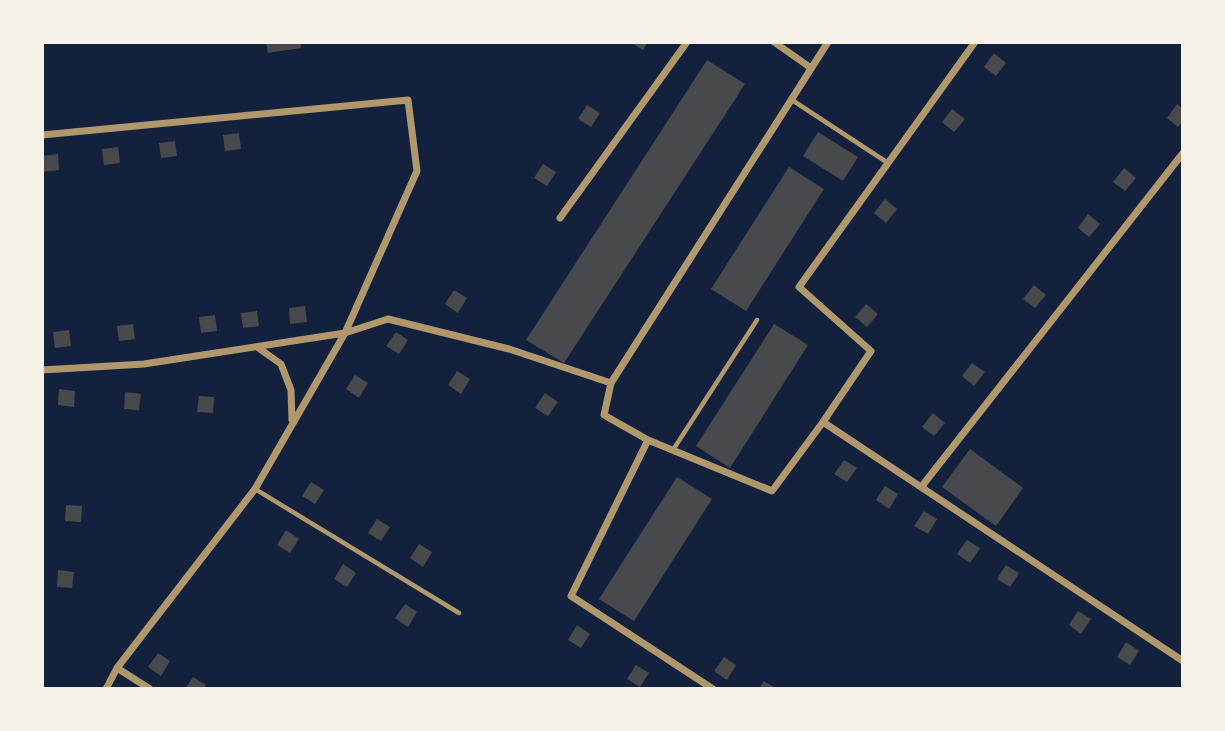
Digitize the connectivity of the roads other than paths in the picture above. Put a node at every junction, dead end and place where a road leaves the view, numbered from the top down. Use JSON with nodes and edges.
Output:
{"nodes":[{"id":1,"x":687,"y":42,"type":"edge"},
{"id":2,"x":774,"y":42,"type":"edge"},
{"id":3,"x":828,"y":42,"type":"edge"},
{"id":4,"x":975,"y":42,"type":"edge"},
{"id":5,"x":811,"y":68,"type":"junction"},
{"id":6,"x":791,"y":99,"type":"junction"},
{"id":7,"x":42,"y":135,"type":"edge"},
{"id":8,"x":1183,"y":153,"type":"edge"},
{"id":9,"x":888,"y":163,"type":"junction"},
{"id":10,"x":560,"y":218,"type":"dead end"},
{"id":11,"x":757,"y":320,"type":"dead end"},
{"id":12,"x":345,"y":333,"type":"junction"},
{"id":13,"x":257,"y":347,"type":"junction"},
{"id":14,"x":42,"y":370,"type":"edge"},
{"id":15,"x":611,"y":383,"type":"junction"},
{"id":16,"x":292,"y":422,"type":"junction"},
{"id":17,"x":823,"y":422,"type":"junction"},
{"id":18,"x":648,"y":440,"type":"junction"},
{"id":19,"x":673,"y":450,"type":"junction"},
{"id":20,"x":922,"y":486,"type":"junction"},
{"id":21,"x":255,"y":489,"type":"junction"},
{"id":22,"x":459,"y":613,"type":"dead end"},
{"id":23,"x":1183,"y":661,"type":"edge"},
{"id":24,"x":117,"y":668,"type":"junction"},
{"id":25,"x":106,"y":689,"type":"edge"},
{"id":26,"x":150,"y":689,"type":"edge"},
{"id":27,"x":713,"y":689,"type":"edge"}],
"edges":[{"from":1,"to":10,"type":"street"},
{"from":2,"to":5,"type":"street"},
{"from":3,"to":5,"type":"street"},
{"from":4,"to":9,"type":"street"},
{"from":5,"to":6,"type":"street"},
{"from":6,"to":9,"type":"lane"},
{"from":6,"to":15,"type":"street"},
{"from":7,"to":12,"type":"street"},
{"from":8,"to":20,"type":"street"},
{"from":9,"to":17,"type":"street"},
{"from":11,"to":19,"type":"lane"},
{"from":12,"to":13,"type":"street"},
{"from":12,"to":15,"type":"street"},
{"from":12,"to":16,"type":"street"},
{"from":13,"to":14,"type":"street"},
{"from":13,"to":16,"type":"street"},
{"from":15,"to":18,"type":"street"},
{"from":16,"to":21,"type":"street"},
{"from":17,"to":19,"type":"street"},
{"from":17,"to":20,"type":"street"},
{"from":18,"to":19,"type":"street"},
{"from":18,"to":27,"type":"street"},
{"from":20,"to":23,"type":"street"},
{"from":21,"to":22,"type":"lane"},
{"from":21,"to":24,"type":"street"},
{"from":24,"to":25,"type":"street"},
{"from":24,"to":26,"type":"street"}]}
